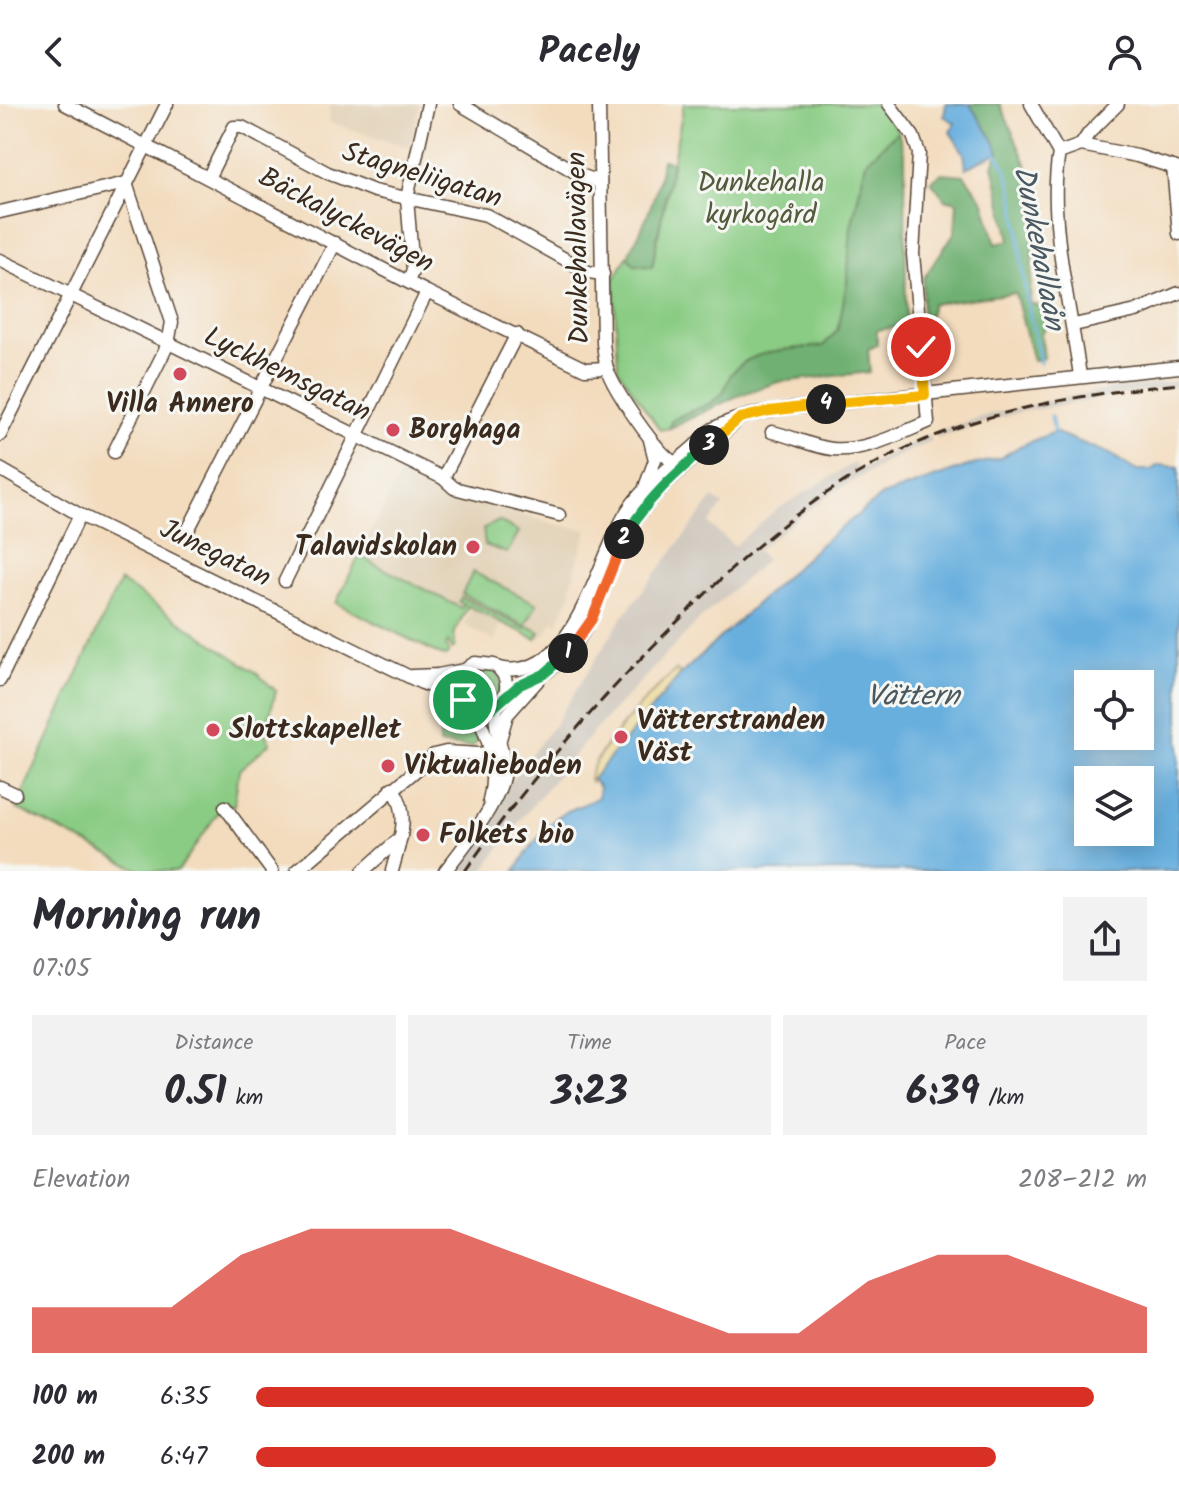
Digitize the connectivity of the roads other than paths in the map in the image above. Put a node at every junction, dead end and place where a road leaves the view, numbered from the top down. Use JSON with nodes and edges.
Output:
{"nodes":[{"id":1,"x":65,"y":104,"type":"edge"},
{"id":2,"x":167,"y":104,"type":"edge"},
{"id":3,"x":428,"y":104,"type":"edge"},
{"id":4,"x":460,"y":104,"type":"edge"},
{"id":5,"x":599,"y":104,"type":"edge"},
{"id":6,"x":889,"y":104,"type":"edge"},
{"id":7,"x":1031,"y":104,"type":"edge"},
{"id":8,"x":1118,"y":104,"type":"edge"},
{"id":9,"x":146,"y":145,"type":"junction"},
{"id":10,"x":1081,"y":145,"type":"junction"},
{"id":11,"x":1059,"y":153,"type":"junction"},
{"id":12,"x":1176,"y":168,"type":"edge"},
{"id":13,"x":209,"y":176,"type":"junction"},
{"id":14,"x":600,"y":182,"type":"junction"},
{"id":15,"x":126,"y":183,"type":"junction"},
{"id":16,"x":407,"y":198,"type":"junction"},
{"id":17,"x":0,"y":212,"type":"edge"},
{"id":18,"x":1179,"y":234,"type":"edge"},
{"id":19,"x":335,"y":243,"type":"junction"},
{"id":20,"x":0,"y":260,"type":"edge"},
{"id":21,"x":603,"y":274,"type":"junction"},
{"id":22,"x":408,"y":281,"type":"junction"},
{"id":23,"x":427,"y":292,"type":"junction"},
{"id":24,"x":1179,"y":293,"type":"edge"},
{"id":25,"x":69,"y":295,"type":"junction"},
{"id":26,"x":1074,"y":325,"type":"junction"},
{"id":27,"x":517,"y":334,"type":"junction"},
{"id":28,"x":168,"y":344,"type":"junction"},
{"id":29,"x":1179,"y":367,"type":"edge"},
{"id":30,"x":607,"y":368,"type":"junction"},
{"id":31,"x":1080,"y":376,"type":"junction"},
{"id":32,"x":262,"y":389,"type":"junction"},
{"id":33,"x":925,"y":395,"type":"junction"},
{"id":34,"x":740,"y":418,"type":"junction"},
{"id":35,"x":647,"y":431,"type":"junction"},
{"id":36,"x":772,"y":432,"type":"dead end"},
{"id":37,"x":0,"y":435,"type":"edge"},
{"id":38,"x":356,"y":436,"type":"junction"},
{"id":39,"x":114,"y":452,"type":"dead end"},
{"id":40,"x":674,"y":463,"type":"junction"},
{"id":41,"x":0,"y":469,"type":"edge"},
{"id":42,"x":443,"y":478,"type":"junction"},
{"id":43,"x":644,"y":490,"type":"junction"},
{"id":44,"x":80,"y":515,"type":"junction"},
{"id":45,"x":559,"y":515,"type":"dead end"},
{"id":46,"x":186,"y":534,"type":"dead end"},
{"id":47,"x":285,"y":581,"type":"dead end"},
{"id":48,"x":499,"y":668,"type":"junction"},
{"id":49,"x":464,"y":670,"type":"junction"},
{"id":50,"x":544,"y":674,"type":"junction"},
{"id":51,"x":411,"y":676,"type":"junction"},
{"id":52,"x":0,"y":680,"type":"edge"},
{"id":53,"x":500,"y":702,"type":"junction"},
{"id":54,"x":466,"y":703,"type":"junction"},
{"id":55,"x":497,"y":747,"type":"junction"},
{"id":56,"x":0,"y":787,"type":"edge"},
{"id":57,"x":392,"y":788,"type":"junction"},
{"id":58,"x":15,"y":794,"type":"dead end"},
{"id":59,"x":225,"y":807,"type":"dead end"},
{"id":60,"x":401,"y":837,"type":"junction"},
{"id":61,"x":272,"y":871,"type":"edge"},
{"id":62,"x":297,"y":871,"type":"edge"},
{"id":63,"x":363,"y":871,"type":"edge"},
{"id":64,"x":392,"y":871,"type":"edge"},
{"id":65,"x":445,"y":871,"type":"edge"}],
"edges":[{"from":1,"to":9,"type":"street","name":"Bäckalyckevägen"},
{"from":2,"to":9,"type":"street"},
{"from":3,"to":16,"type":"street"},
{"from":4,"to":14,"type":"street"},
{"from":5,"to":14,"type":"street","name":"Dunkehallavägen"},
{"from":6,"to":33,"type":"street"},
{"from":7,"to":11,"type":"street"},
{"from":8,"to":10,"type":"street"},
{"from":9,"to":13,"type":"street","name":"Bäckalyckevägen"},
{"from":9,"to":15,"type":"street"},
{"from":10,"to":11,"type":"street"},
{"from":10,"to":12,"type":"street"},
{"from":11,"to":26,"type":"street"},
{"from":12,"to":18,"type":"street"},
{"from":13,"to":16,"type":"street","name":"Stagneliigatan"},
{"from":13,"to":19,"type":"street","name":"Bäckalyckevägen"},
{"from":14,"to":21,"type":"street","name":"Dunkehallavägen"},
{"from":15,"to":17,"type":"street"},
{"from":15,"to":25,"type":"street"},
{"from":15,"to":28,"type":"street"},
{"from":16,"to":21,"type":"street","name":"Stagneliigatan"},
{"from":16,"to":22,"type":"street"},
{"from":19,"to":22,"type":"street","name":"Bäckalyckevägen"},
{"from":19,"to":32,"type":"street"},
{"from":20,"to":25,"type":"street","name":"Lyckhemsgatan"},
{"from":21,"to":30,"type":"street","name":"Dunkehallavägen"},
{"from":22,"to":23,"type":"street","name":"Bäckalyckevägen"},
{"from":23,"to":27,"type":"street","name":"Bäckalyckevägen"},
{"from":23,"to":38,"type":"street"},
{"from":24,"to":26,"type":"street"},
{"from":25,"to":28,"type":"street","name":"Lyckhemsgatan"},
{"from":25,"to":37,"type":"street"},
{"from":26,"to":31,"type":"street"},
{"from":27,"to":30,"type":"street","name":"Bäckalyckevägen"},
{"from":27,"to":42,"type":"street"},
{"from":28,"to":32,"type":"street","name":"Lyckhemsgatan"},
{"from":28,"to":39,"type":"street"},
{"from":29,"to":31,"type":"street"},
{"from":30,"to":35,"type":"street","name":"Dunkehallavägen"},
{"from":31,"to":33,"type":"street"},
{"from":32,"to":38,"type":"street","name":"Lyckhemsgatan"},
{"from":32,"to":46,"type":"street"},
{"from":33,"to":34,"type":"street"},
{"from":33,"to":36,"type":"street"},
{"from":34,"to":40,"type":"street"},
{"from":34,"to":40,"type":"street"},
{"from":35,"to":40,"type":"street","name":"Dunkehallavägen"},
{"from":35,"to":43,"type":"street"},
{"from":38,"to":42,"type":"street","name":"Lyckhemsgatan"},
{"from":38,"to":47,"type":"street"},
{"from":40,"to":43,"type":"street"},
{"from":40,"to":50,"type":"street"},
{"from":41,"to":44,"type":"street","name":"Junegatan"},
{"from":42,"to":45,"type":"street","name":"Lyckhemsgatan"},
{"from":43,"to":48,"type":"street"},
{"from":44,"to":51,"type":"street","name":"Junegatan"},
{"from":44,"to":52,"type":"street"},
{"from":48,"to":49,"type":"street"},
{"from":48,"to":53,"type":"street"},
{"from":49,"to":51,"type":"street"},
{"from":49,"to":54,"type":"street"},
{"from":50,"to":53,"type":"street"},
{"from":50,"to":55,"type":"street"},
{"from":51,"to":54,"type":"street","name":"Junegatan"},
{"from":53,"to":54,"type":"street"},
{"from":53,"to":55,"type":"street"},
{"from":54,"to":55,"type":"street"},
{"from":55,"to":57,"type":"street"},
{"from":55,"to":65,"type":"street"},
{"from":56,"to":58,"type":"street"},
{"from":57,"to":60,"type":"street"},
{"from":57,"to":62,"type":"street"},
{"from":59,"to":61,"type":"street"},
{"from":60,"to":63,"type":"street"},
{"from":60,"to":64,"type":"street"}]}
